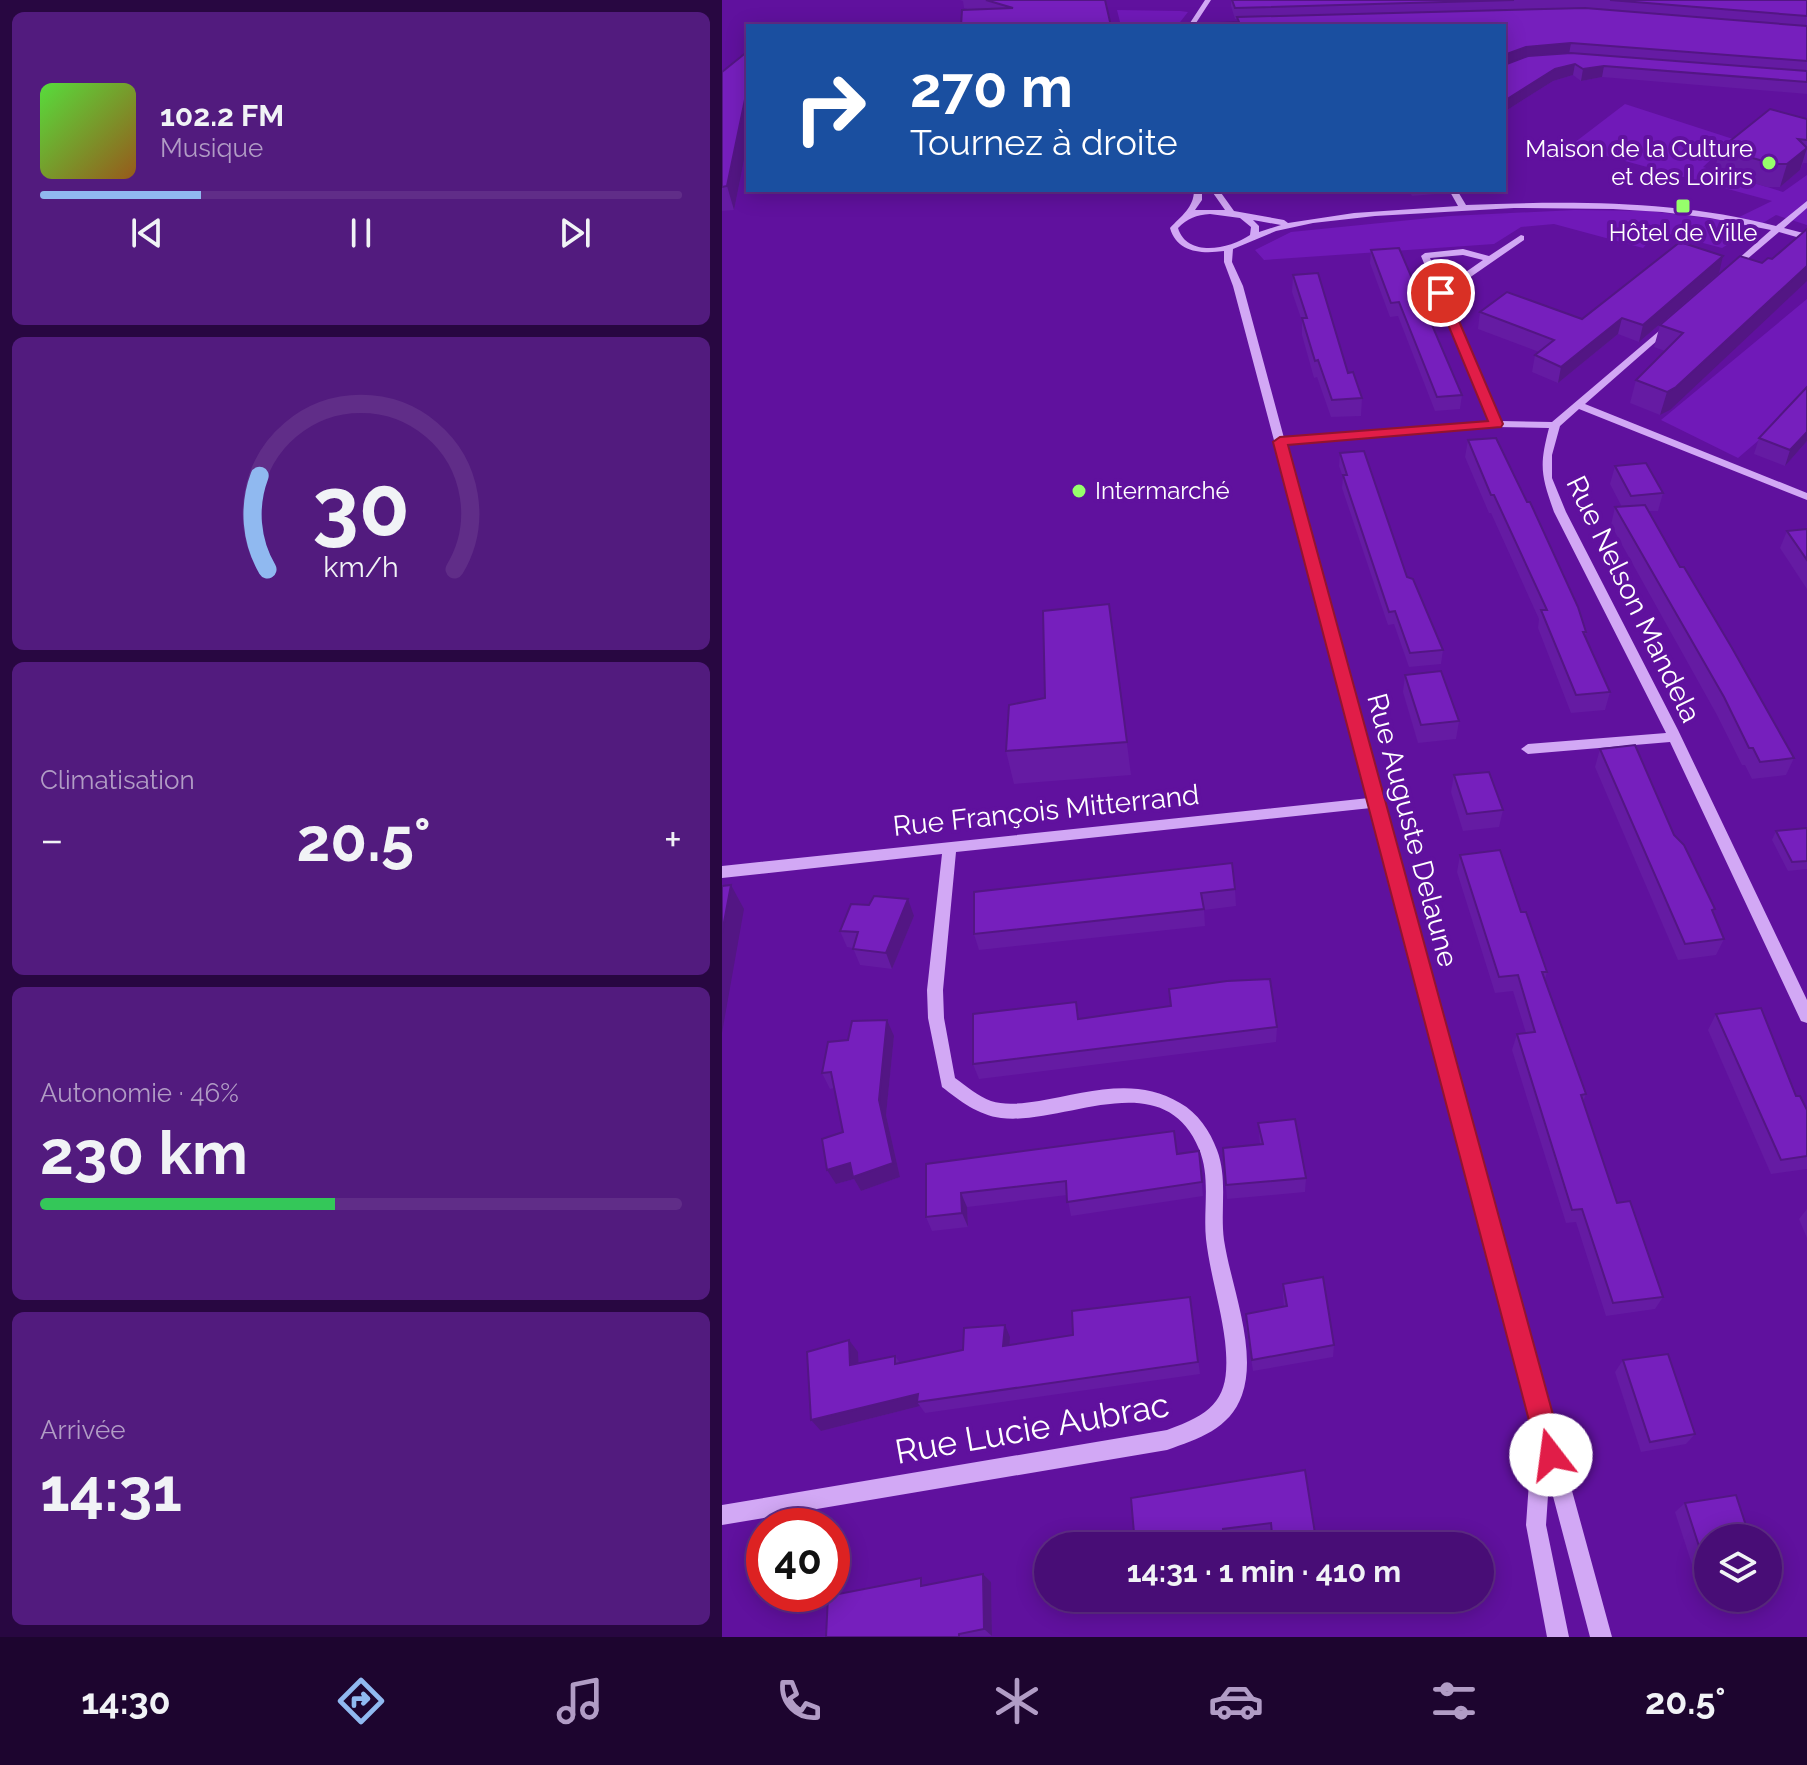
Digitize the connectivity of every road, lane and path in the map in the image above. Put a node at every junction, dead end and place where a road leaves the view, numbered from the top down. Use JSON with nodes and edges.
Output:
{"nodes":[{"id":1,"x":1208,"y":0,"type":"edge"},
{"id":2,"x":1192,"y":24,"type":"edge"},
{"id":3,"x":1198,"y":192,"type":"edge"},
{"id":4,"x":1216,"y":192,"type":"edge"},
{"id":5,"x":1454,"y":192,"type":"edge"},
{"id":6,"x":1807,"y":204,"type":"edge"},
{"id":7,"x":1463,"y":208,"type":"junction"},
{"id":8,"x":1231,"y":213,"type":"junction"},
{"id":9,"x":1187,"y":217,"type":"junction"},
{"id":10,"x":1244,"y":217,"type":"junction"},
{"id":11,"x":1296,"y":224,"type":"junction"},
{"id":12,"x":1779,"y":228,"type":"junction"},
{"id":13,"x":1254,"y":236,"type":"junction"},
{"id":14,"x":1807,"y":237,"type":"edge"},
{"id":15,"x":1521,"y":238,"type":"dead end"},
{"id":16,"x":1229,"y":249,"type":"junction"},
{"id":17,"x":1490,"y":259,"type":"junction"},
{"id":18,"x":1725,"y":276,"type":"edge"},
{"id":19,"x":1441,"y":293,"type":"junction"},
{"id":20,"x":1677,"y":318,"type":"edge"},
{"id":21,"x":1577,"y":405,"type":"junction"},
{"id":22,"x":1496,"y":424,"type":"junction"},
{"id":23,"x":1555,"y":425,"type":"junction"},
{"id":24,"x":1280,"y":442,"type":"junction"},
{"id":25,"x":1807,"y":497,"type":"edge"},
{"id":26,"x":1674,"y":737,"type":"junction"},
{"id":27,"x":1528,"y":749,"type":"dead end"},
{"id":28,"x":1376,"y":802,"type":"junction"},
{"id":29,"x":950,"y":846,"type":"junction"},
{"id":30,"x":722,"y":872,"type":"edge"},
{"id":31,"x":1807,"y":1016,"type":"edge"},
{"id":32,"x":1543,"y":1427,"type":"junction"},
{"id":33,"x":722,"y":1515,"type":"edge"},
{"id":34,"x":1558,"y":1637,"type":"edge"},
{"id":35,"x":1601,"y":1637,"type":"edge"}],
"edges":[{"from":1,"to":2,"type":"street"},
{"from":3,"to":9,"type":"street"},
{"from":4,"to":8,"type":"street"},
{"from":5,"to":7,"type":"street"},
{"from":6,"to":12,"type":"street"},
{"from":7,"to":11,"type":"street"},
{"from":7,"to":12,"type":"street"},
{"from":8,"to":9,"type":"street"},
{"from":8,"to":10,"type":"street"},
{"from":9,"to":16,"type":"street"},
{"from":10,"to":11,"type":"street"},
{"from":10,"to":13,"type":"street"},
{"from":11,"to":13,"type":"street"},
{"from":12,"to":14,"type":"street"},
{"from":12,"to":18,"type":"street"},
{"from":13,"to":16,"type":"street"},
{"from":15,"to":17,"type":"street"},
{"from":16,"to":24,"type":"street","name":"Rue Auguste Delaune"},
{"from":17,"to":19,"type":"street"},
{"from":17,"to":19,"type":"street"},
{"from":19,"to":22,"type":"street"},
{"from":20,"to":21,"type":"street"},
{"from":21,"to":23,"type":"street"},
{"from":21,"to":25,"type":"street"},
{"from":22,"to":23,"type":"street"},
{"from":22,"to":24,"type":"street"},
{"from":23,"to":26,"type":"street","name":"Rue Nelson Mandela"},
{"from":24,"to":28,"type":"street","name":"Rue Auguste Delaune"},
{"from":26,"to":27,"type":"street"},
{"from":26,"to":31,"type":"street","name":"Rue Nelson Mandela"},
{"from":28,"to":29,"type":"street","name":"Rue François Mitterrand"},
{"from":28,"to":32,"type":"street","name":"Rue Auguste Delaune"},
{"from":29,"to":30,"type":"street","name":"Rue François Mitterrand"},
{"from":29,"to":33,"type":"street","name":"Rue Lucie Aubrac"},
{"from":32,"to":34,"type":"street","name":"Rue Auguste Delaune"},
{"from":32,"to":35,"type":"street","name":"Rue Auguste Delaune"}]}
